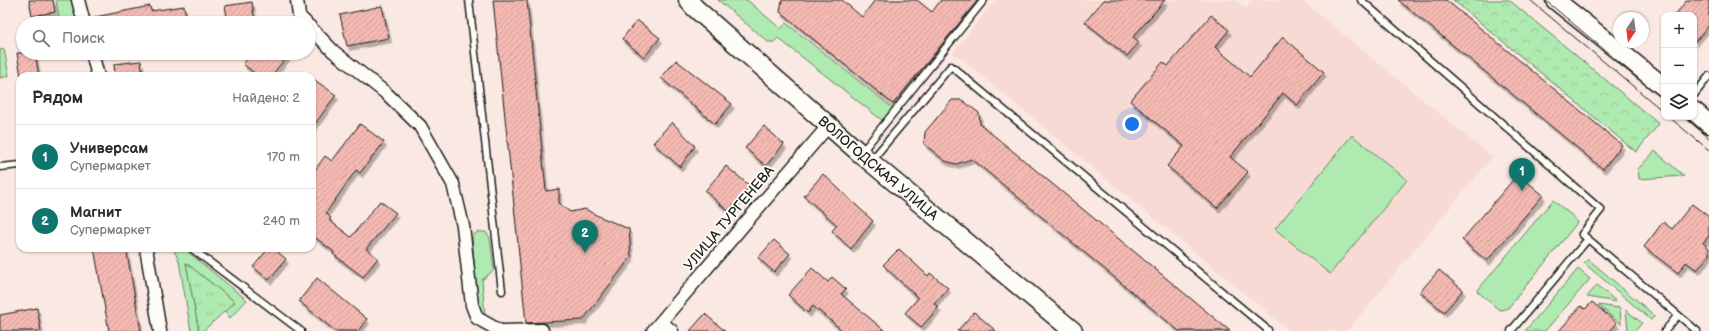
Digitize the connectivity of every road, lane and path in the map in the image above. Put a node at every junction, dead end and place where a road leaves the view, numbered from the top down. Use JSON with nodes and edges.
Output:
{"nodes":[{"id":1,"x":78,"y":0,"type":"edge"},
{"id":2,"x":297,"y":0,"type":"edge"},
{"id":3,"x":469,"y":0,"type":"edge"},
{"id":4,"x":688,"y":0,"type":"edge"},
{"id":5,"x":984,"y":0,"type":"edge"},
{"id":6,"x":1361,"y":0,"type":"edge"},
{"id":7,"x":1555,"y":0,"type":"edge"},
{"id":8,"x":82,"y":16,"type":"edge"},
{"id":9,"x":299,"y":16,"type":"edge"},
{"id":10,"x":316,"y":33,"type":"edge"},
{"id":11,"x":94,"y":60,"type":"edge"},
{"id":12,"x":97,"y":72,"type":"edge"},
{"id":13,"x":1709,"y":76,"type":"edge"},
{"id":14,"x":1661,"y":85,"type":"edge"},
{"id":15,"x":1697,"y":91,"type":"edge"},
{"id":16,"x":1697,"y":114,"type":"edge"},
{"id":17,"x":1709,"y":124,"type":"edge"},
{"id":18,"x":829,"y":125,"type":"junction"},
{"id":19,"x":865,"y":158,"type":"junction"},
{"id":20,"x":16,"y":165,"type":"edge"},
{"id":21,"x":0,"y":167,"type":"edge"},
{"id":22,"x":1588,"y":239,"type":"junction"},
{"id":23,"x":147,"y":252,"type":"edge"},
{"id":24,"x":196,"y":252,"type":"edge"},
{"id":25,"x":502,"y":291,"type":"dead end"},
{"id":26,"x":1678,"y":315,"type":"junction"},
{"id":27,"x":657,"y":326,"type":"edge"},
{"id":28,"x":160,"y":331,"type":"edge"},
{"id":29,"x":301,"y":331,"type":"edge"},
{"id":30,"x":501,"y":331,"type":"edge"},
{"id":31,"x":542,"y":331,"type":"edge"},
{"id":32,"x":672,"y":331,"type":"edge"},
{"id":33,"x":1073,"y":331,"type":"edge"},
{"id":34,"x":1267,"y":331,"type":"edge"},
{"id":35,"x":1511,"y":331,"type":"edge"},
{"id":36,"x":1664,"y":331,"type":"edge"},
{"id":37,"x":1697,"y":331,"type":"edge"}],
"edges":[{"from":1,"to":8,"type":"street"},
{"from":2,"to":9,"type":"street"},
{"from":3,"to":25,"type":"lane"},
{"from":4,"to":18,"type":"main road","name":"ВОЛОГОДСКАЯ УЛИЦА"},
{"from":5,"to":19,"type":"lane"},
{"from":6,"to":22,"type":"lane"},
{"from":7,"to":14,"type":"main road"},
{"from":10,"to":30,"type":"street"},
{"from":11,"to":12,"type":"street"},
{"from":13,"to":15,"type":"lane"},
{"from":16,"to":17,"type":"main road"},
{"from":18,"to":19,"type":"main road","name":"ВОЛОГОДСКАЯ УЛИЦА"},
{"from":18,"to":27,"type":"street","name":"УЛИЦА ТУРГЕНЕВА"},
{"from":19,"to":33,"type":"main road","name":"ВОЛОГОДСКАЯ УЛИЦА"},
{"from":19,"to":34,"type":"lane"},
{"from":20,"to":21,"type":"lane"},
{"from":22,"to":26,"type":"lane"},
{"from":22,"to":35,"type":"lane"},
{"from":23,"to":28,"type":"street"},
{"from":24,"to":29,"type":"lane"},
{"from":26,"to":36,"type":"lane"},
{"from":26,"to":37,"type":"lane"},
{"from":27,"to":32,"type":"street"},
{"from":30,"to":31,"type":"street"}]}
